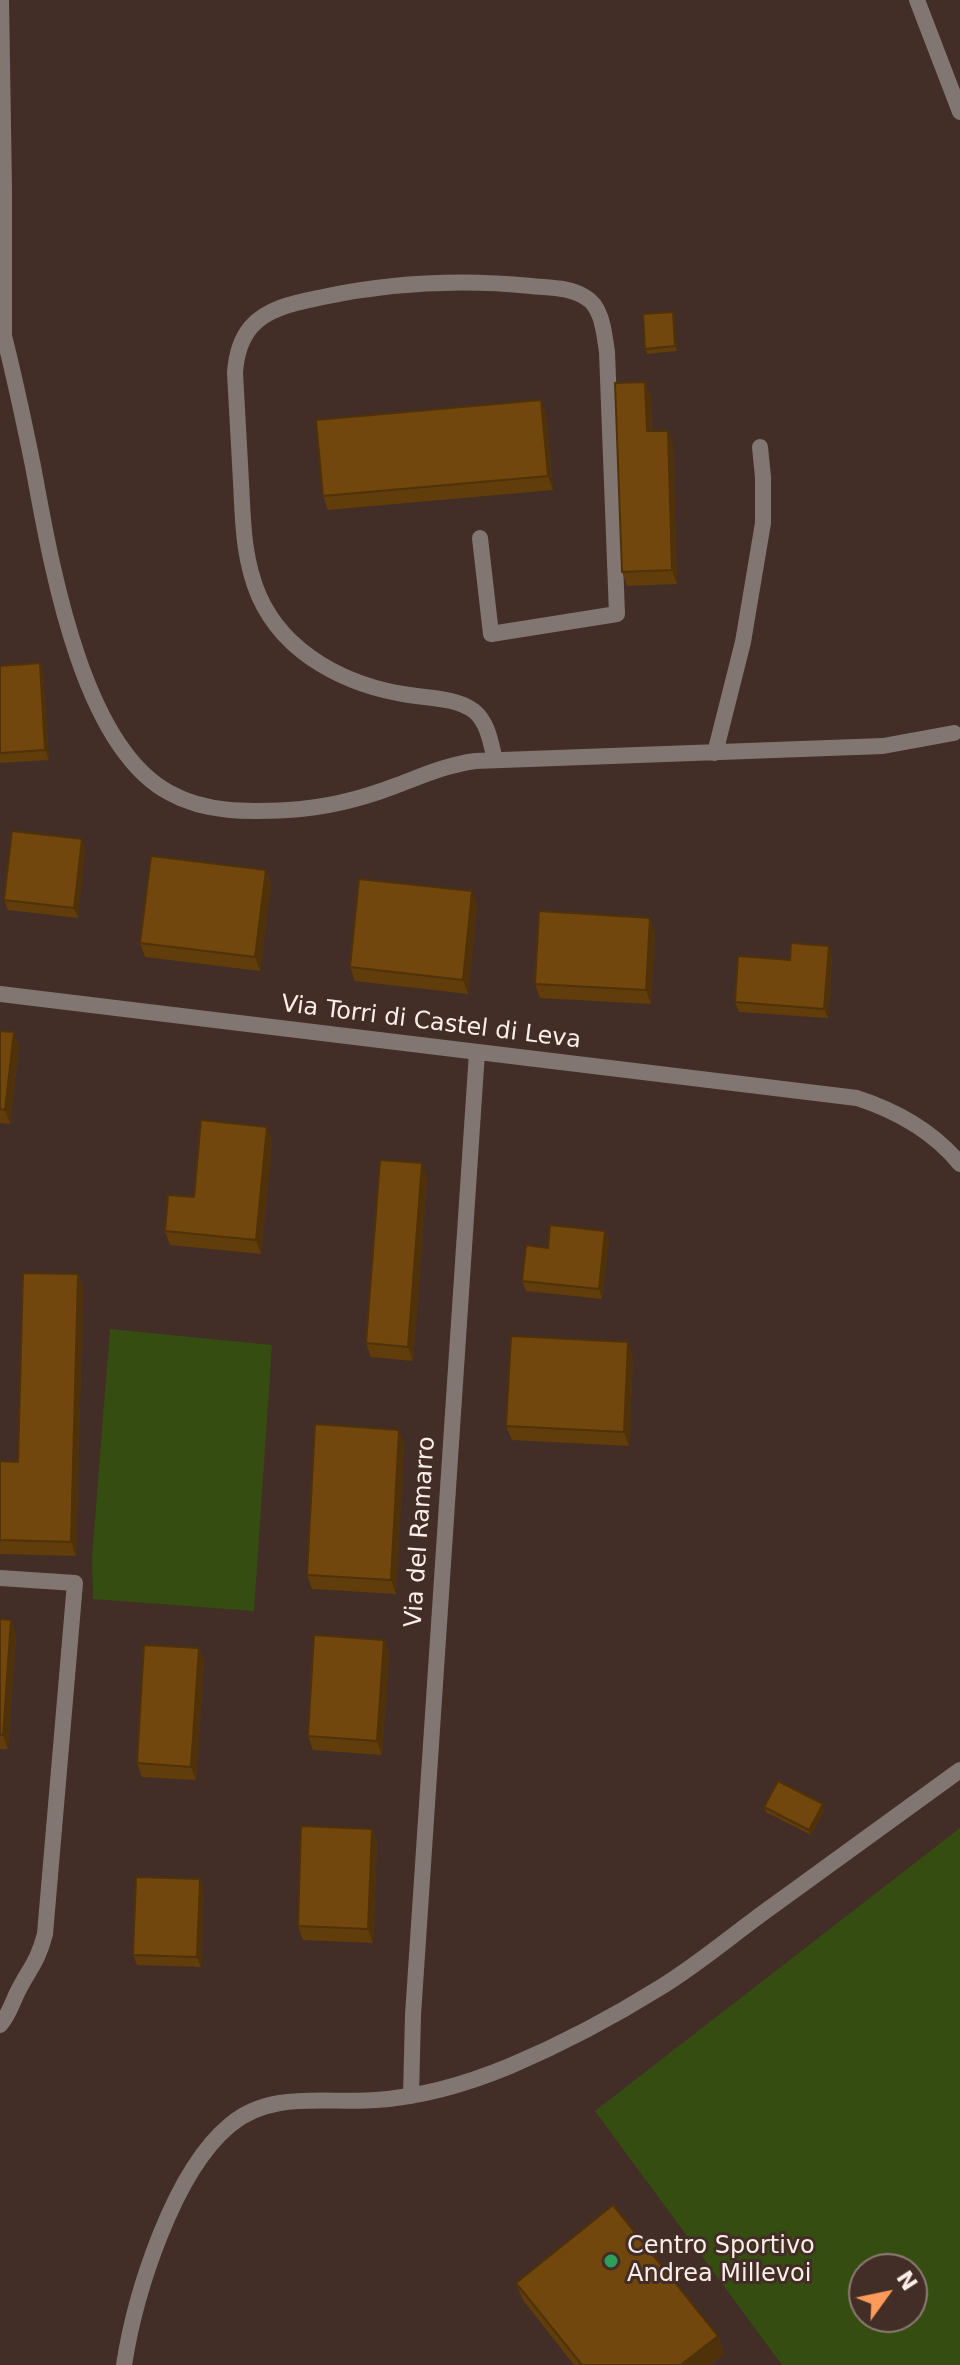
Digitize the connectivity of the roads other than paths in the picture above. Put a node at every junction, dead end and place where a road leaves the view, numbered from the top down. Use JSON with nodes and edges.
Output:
{"nodes":[{"id":1,"x":1,"y":0,"type":"edge"},
{"id":2,"x":917,"y":0,"type":"edge"},
{"id":3,"x":960,"y":112,"type":"edge"},
{"id":4,"x":2,"y":336,"type":"edge"},
{"id":5,"x":760,"y":447,"type":"dead end"},
{"id":6,"x":480,"y":538,"type":"dead end"},
{"id":7,"x":954,"y":733,"type":"dead end"},
{"id":8,"x":715,"y":753,"type":"junction"},
{"id":9,"x":495,"y":760,"type":"junction"},
{"id":10,"x":0,"y":994,"type":"edge"},
{"id":11,"x":477,"y":1052,"type":"junction"},
{"id":12,"x":960,"y":1164,"type":"edge"},
{"id":13,"x":0,"y":1578,"type":"edge"},
{"id":14,"x":960,"y":1770,"type":"edge"},
{"id":15,"x":0,"y":2025,"type":"edge"},
{"id":16,"x":411,"y":2096,"type":"junction"},
{"id":17,"x":124,"y":2365,"type":"edge"}],
"edges":[{"from":1,"to":4,"type":"street"},
{"from":2,"to":3,"type":"street"},
{"from":4,"to":9,"type":"street"},
{"from":5,"to":8,"type":"street"},
{"from":6,"to":9,"type":"street"},
{"from":7,"to":8,"type":"street"},
{"from":8,"to":9,"type":"street"},
{"from":10,"to":11,"type":"street","name":"Via Torri di Castel di Leva"},
{"from":11,"to":12,"type":"street","name":"Via Torri di Castel di Leva"},
{"from":11,"to":16,"type":"street","name":"Via del Ramarro"},
{"from":13,"to":15,"type":"street"},
{"from":14,"to":16,"type":"street"},
{"from":16,"to":17,"type":"street"}]}
